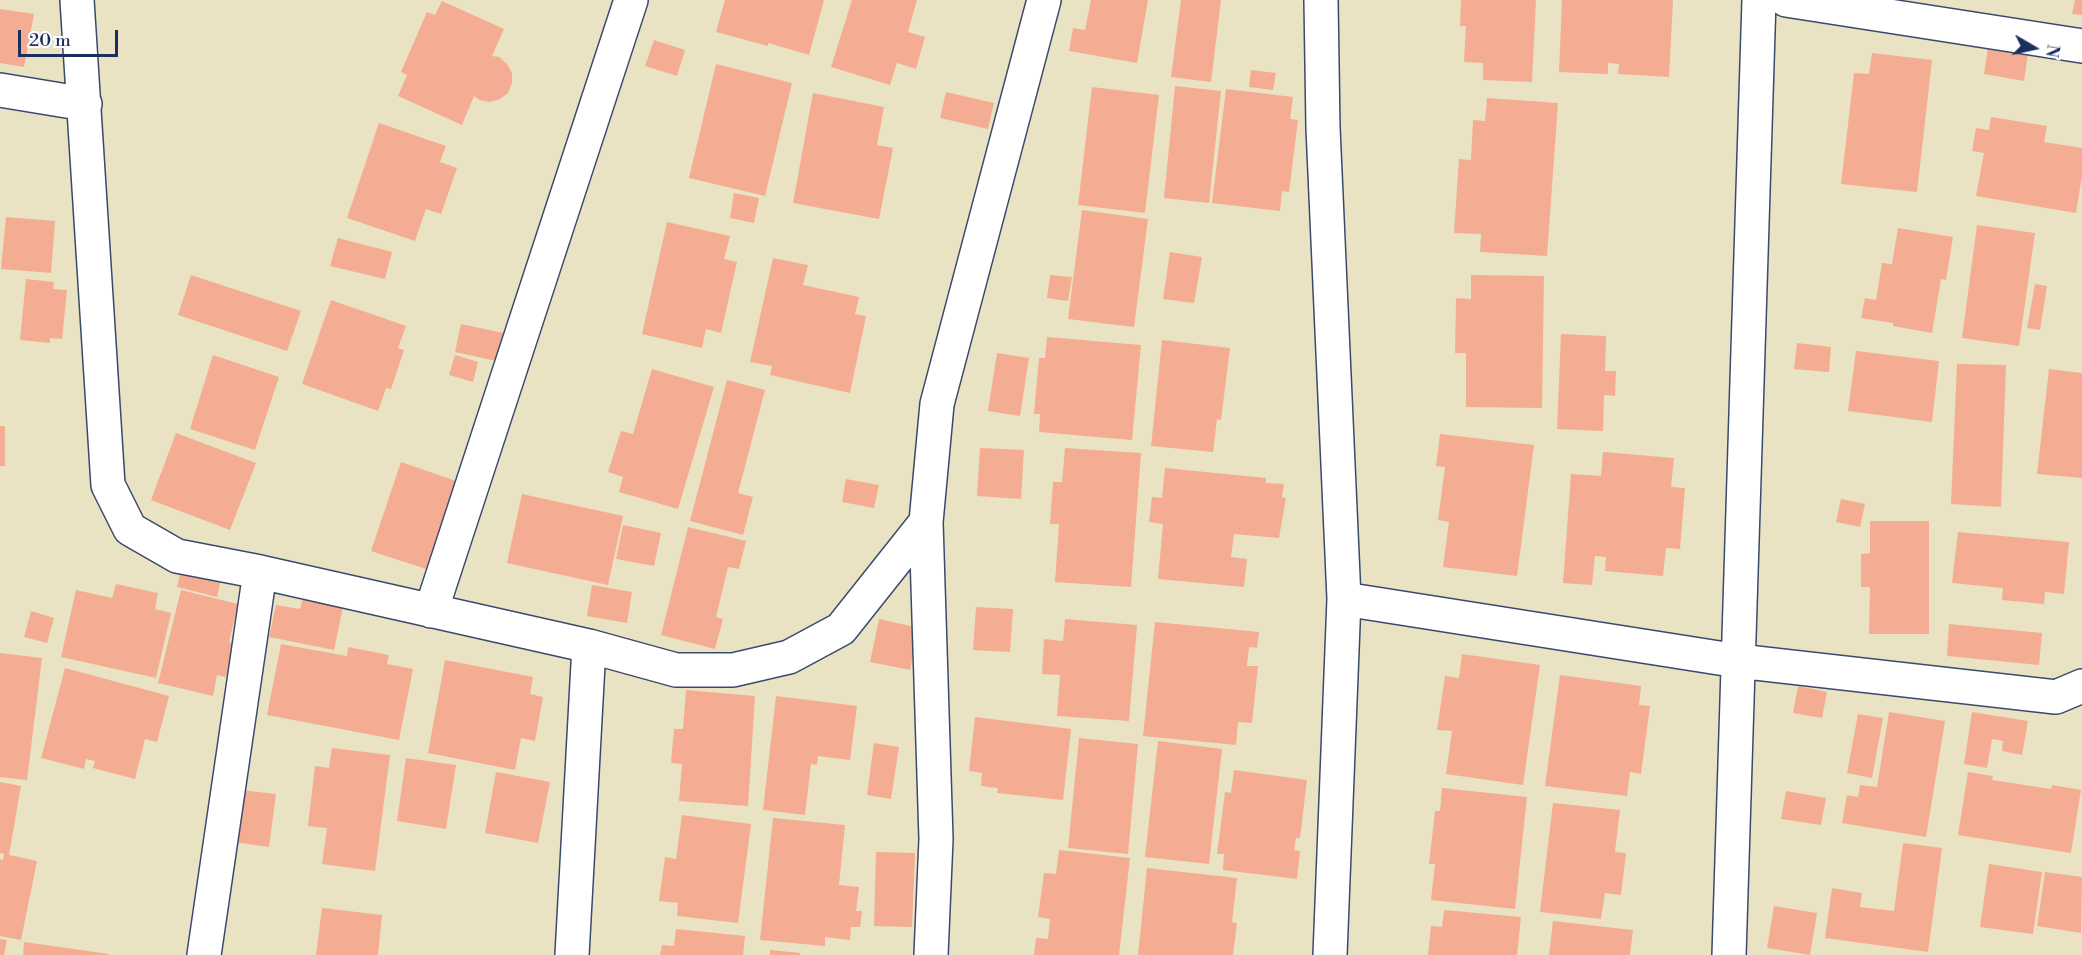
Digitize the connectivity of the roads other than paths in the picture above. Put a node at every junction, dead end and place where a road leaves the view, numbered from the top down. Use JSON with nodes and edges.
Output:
{"nodes":[{"id":1,"x":78,"y":0,"type":"edge"},
{"id":2,"x":631,"y":0,"type":"edge"},
{"id":3,"x":1044,"y":0,"type":"edge"},
{"id":4,"x":1321,"y":0,"type":"edge"},
{"id":5,"x":1759,"y":0,"type":"edge"},
{"id":6,"x":1786,"y":0,"type":"edge"},
{"id":7,"x":2082,"y":46,"type":"edge"},
{"id":8,"x":0,"y":90,"type":"edge"},
{"id":9,"x":85,"y":104,"type":"junction"},
{"id":10,"x":926,"y":522,"type":"junction"},
{"id":11,"x":260,"y":572,"type":"junction"},
{"id":12,"x":1344,"y":599,"type":"junction"},
{"id":13,"x":431,"y":611,"type":"junction"},
{"id":14,"x":589,"y":646,"type":"junction"},
{"id":15,"x":1738,"y":661,"type":"junction"},
{"id":16,"x":2082,"y":686,"type":"edge"},
{"id":17,"x":204,"y":955,"type":"edge"},
{"id":18,"x":572,"y":955,"type":"edge"},
{"id":19,"x":931,"y":955,"type":"edge"},
{"id":20,"x":1330,"y":955,"type":"edge"},
{"id":21,"x":1729,"y":955,"type":"edge"}],
"edges":[{"from":1,"to":9,"type":"street"},
{"from":2,"to":13,"type":"street"},
{"from":3,"to":10,"type":"street"},
{"from":4,"to":12,"type":"street"},
{"from":5,"to":15,"type":"street"},
{"from":6,"to":7,"type":"street"},
{"from":8,"to":9,"type":"street"},
{"from":9,"to":11,"type":"street"},
{"from":10,"to":14,"type":"street"},
{"from":10,"to":19,"type":"street"},
{"from":11,"to":13,"type":"street"},
{"from":11,"to":17,"type":"street"},
{"from":12,"to":15,"type":"street"},
{"from":12,"to":20,"type":"street"},
{"from":13,"to":14,"type":"street"},
{"from":14,"to":18,"type":"street"},
{"from":15,"to":16,"type":"street"},
{"from":15,"to":21,"type":"street"}]}
